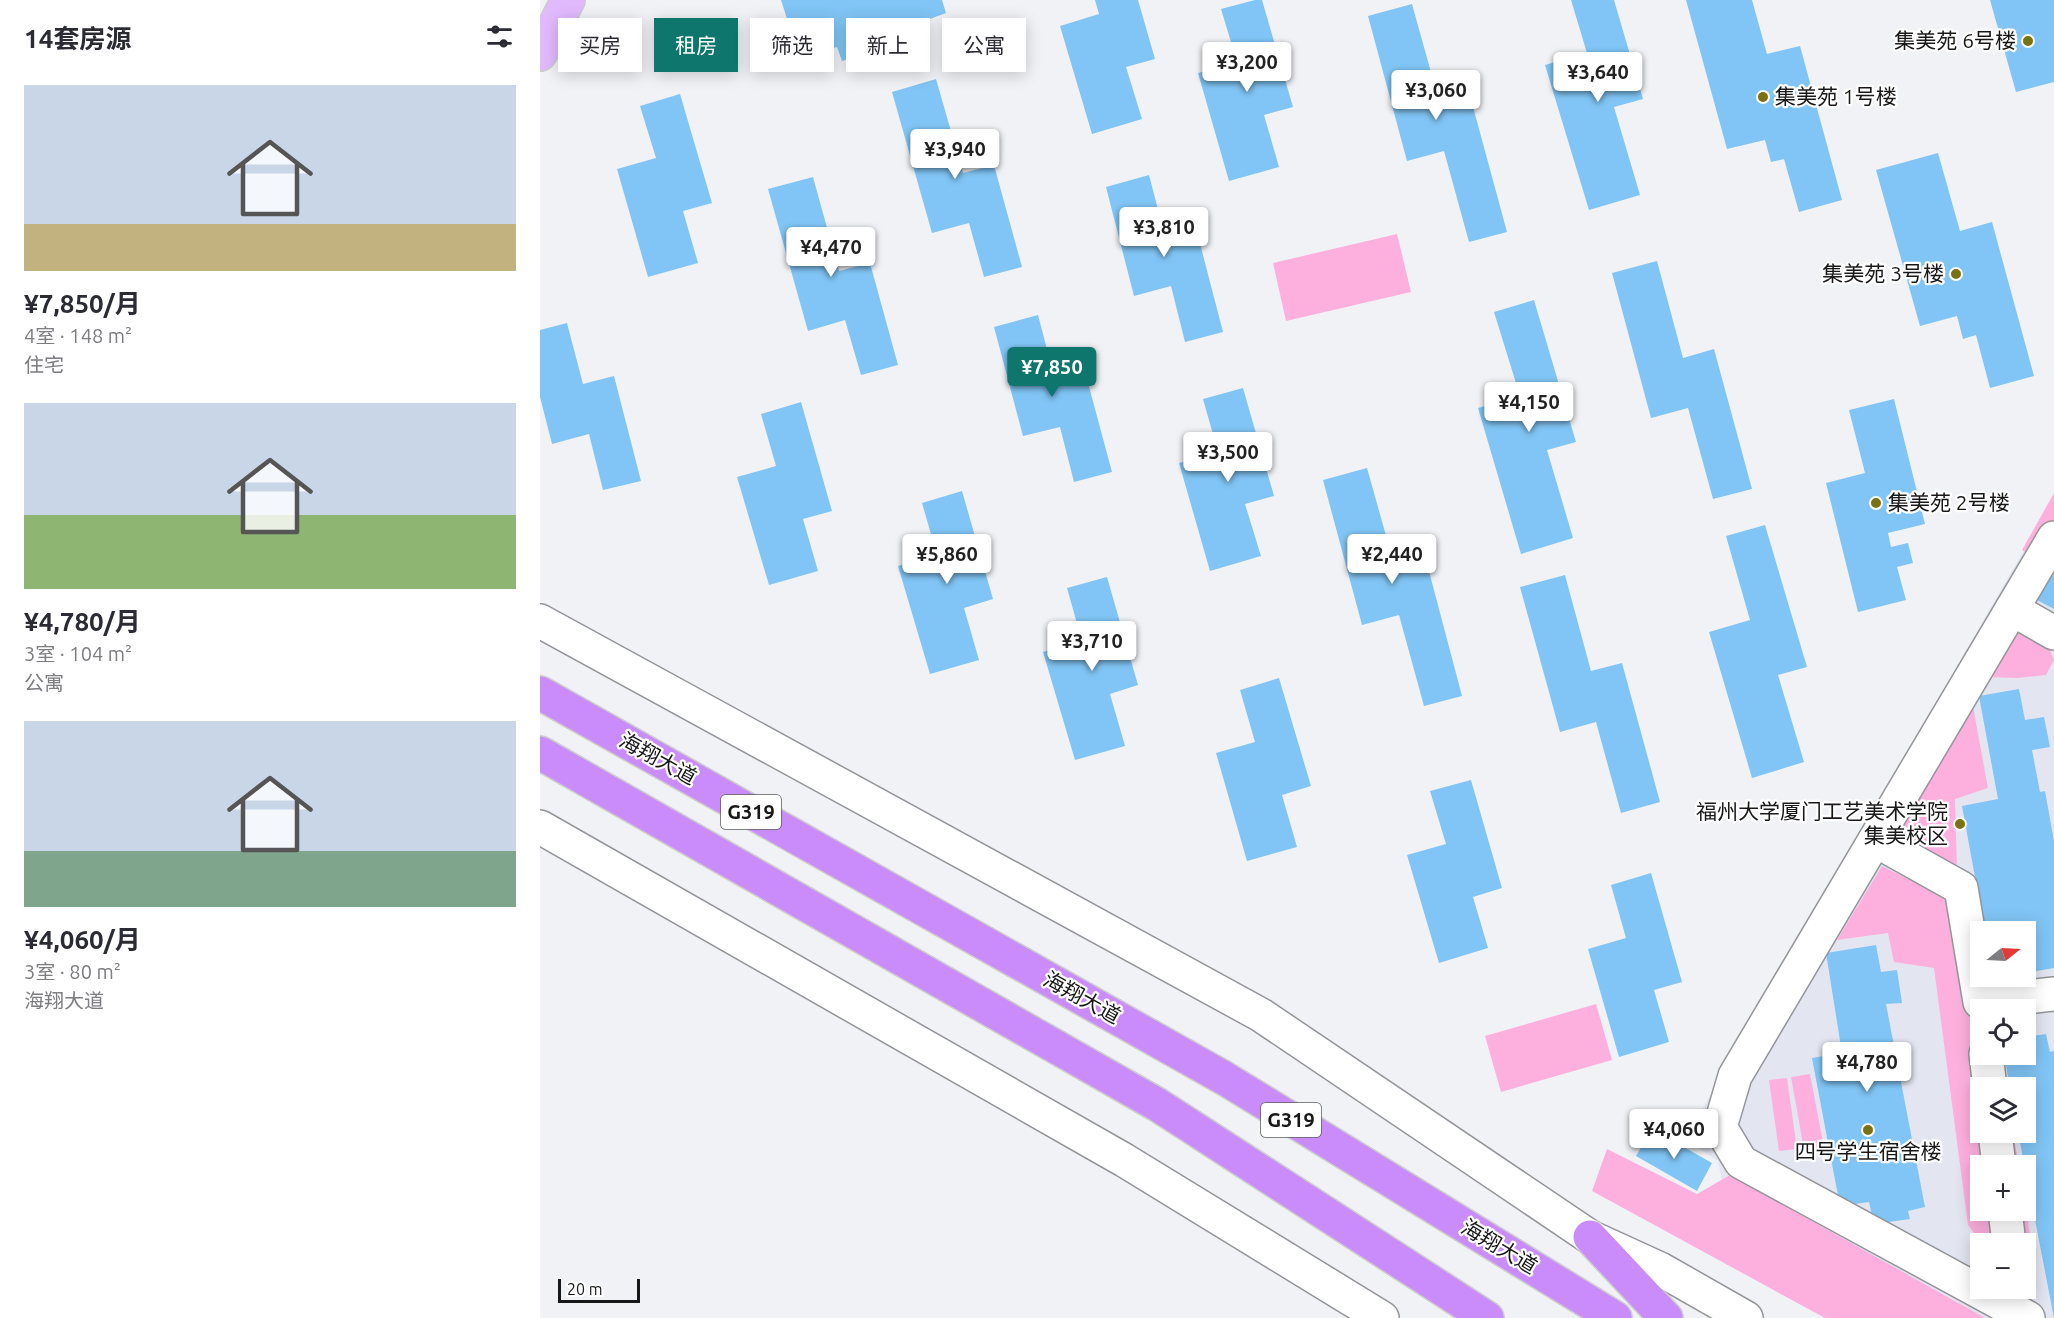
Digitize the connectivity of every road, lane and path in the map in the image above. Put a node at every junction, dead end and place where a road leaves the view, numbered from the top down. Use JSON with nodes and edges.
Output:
{"nodes":[{"id":1,"x":568,"y":0,"type":"edge"},
{"id":2,"x":540,"y":54,"type":"edge"},
{"id":3,"x":2054,"y":538,"type":"edge"},
{"id":4,"x":2012,"y":609,"type":"junction"},
{"id":5,"x":540,"y":621,"type":"edge"},
{"id":6,"x":2054,"y":633,"type":"edge"},
{"id":7,"x":540,"y":693,"type":"edge"},
{"id":8,"x":540,"y":753,"type":"edge"},
{"id":9,"x":540,"y":827,"type":"edge"},
{"id":10,"x":1875,"y":840,"type":"junction"},
{"id":11,"x":2054,"y":994,"type":"edge"},
{"id":12,"x":1979,"y":999,"type":"edge"},
{"id":13,"x":2023,"y":999,"type":"edge"},
{"id":14,"x":1590,"y":1237,"type":"junction"},
{"id":15,"x":1382,"y":1318,"type":"edge"},
{"id":16,"x":1487,"y":1318,"type":"edge"},
{"id":17,"x":1615,"y":1318,"type":"edge"},
{"id":18,"x":1666,"y":1318,"type":"edge"},
{"id":19,"x":1746,"y":1318,"type":"edge"},
{"id":20,"x":2028,"y":1318,"type":"edge"}],
"edges":[{"from":1,"to":2,"type":"main road"},
{"from":3,"to":4,"type":"street"},
{"from":4,"to":6,"type":"street"},
{"from":4,"to":10,"type":"street"},
{"from":5,"to":14,"type":"street"},
{"from":7,"to":17,"type":"highway","name":"海翔大道","number":"G319"},
{"from":8,"to":16,"type":"highway","number":"G319"},
{"from":9,"to":15,"type":"street"},
{"from":10,"to":12,"type":"street"},
{"from":10,"to":20,"type":"street"},
{"from":11,"to":13,"type":"street"},
{"from":14,"to":18,"type":"highway"},
{"from":14,"to":19,"type":"street"}]}
